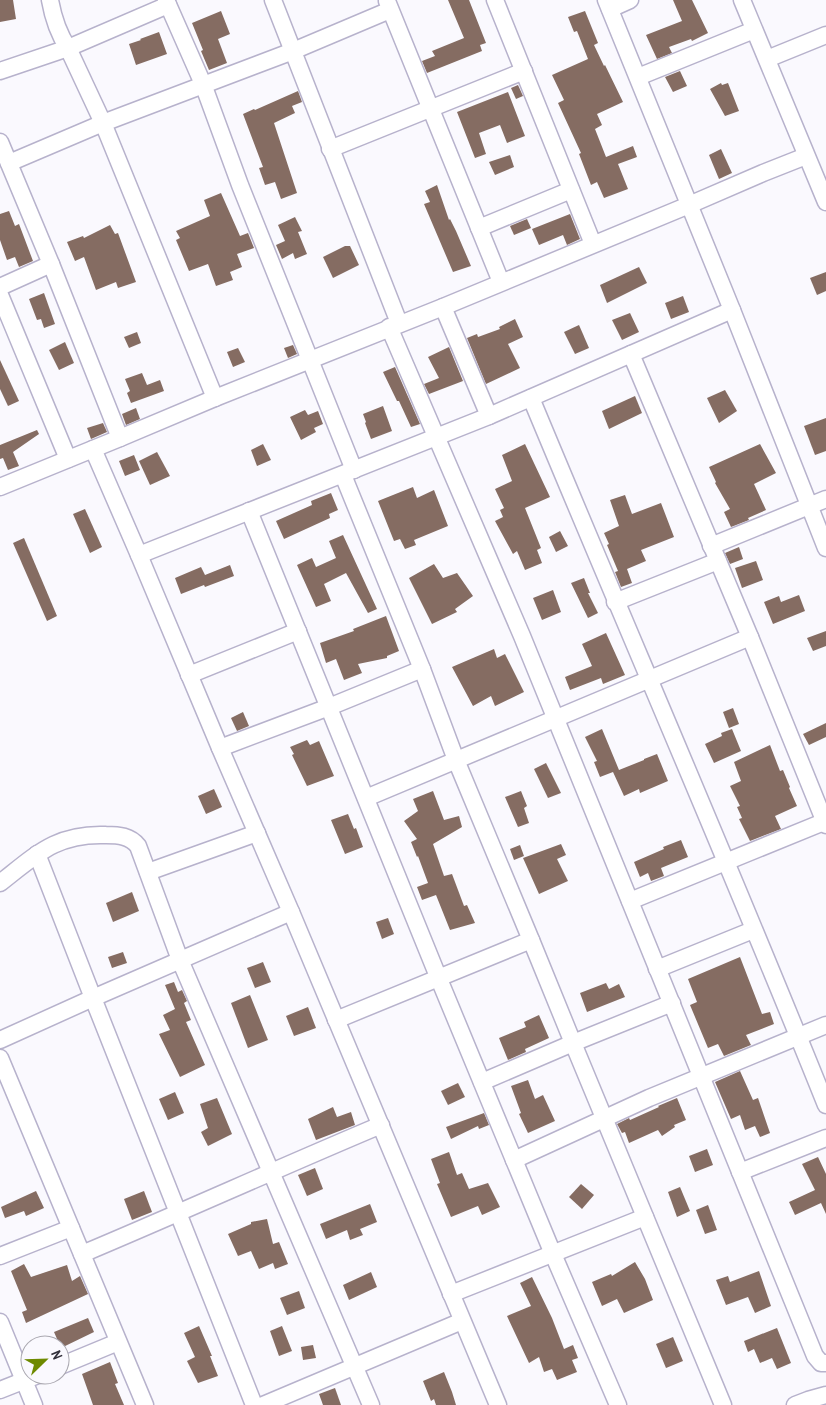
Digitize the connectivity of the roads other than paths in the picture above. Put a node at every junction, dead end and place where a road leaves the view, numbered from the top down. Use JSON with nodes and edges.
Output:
{"nodes":[{"id":1,"x":50,"y":0,"type":"edge"},
{"id":2,"x":273,"y":0,"type":"edge"},
{"id":3,"x":495,"y":0,"type":"edge"},
{"id":4,"x":630,"y":0,"type":"edge"},
{"id":5,"x":742,"y":0,"type":"edge"},
{"id":6,"x":167,"y":2,"type":"edge"},
{"id":7,"x":608,"y":4,"type":"edge"},
{"id":8,"x":388,"y":5,"type":"edge"},
{"id":9,"x":754,"y":30,"type":"junction"},
{"id":10,"x":826,"y":35,"type":"edge"},
{"id":11,"x":68,"y":48,"type":"junction"},
{"id":12,"x":293,"y":51,"type":"junction"},
{"id":13,"x":767,"y":59,"type":"junction"},
{"id":14,"x":0,"y":71,"type":"edge"},
{"id":15,"x":524,"y":71,"type":"junction"},
{"id":16,"x":638,"y":77,"type":"junction"},
{"id":17,"x":203,"y":84,"type":"junction"},
{"id":18,"x":430,"y":108,"type":"junction"},
{"id":19,"x":103,"y":123,"type":"junction"},
{"id":20,"x":0,"y":142,"type":"edge"},
{"id":21,"x":330,"y":149,"type":"junction"},
{"id":22,"x":806,"y":156,"type":"junction"},
{"id":23,"x":9,"y":163,"type":"junction"},
{"id":24,"x":571,"y":190,"type":"junction"},
{"id":25,"x":826,"y":202,"type":"edge"},
{"id":26,"x":689,"y":205,"type":"junction"},
{"id":27,"x":479,"y":228,"type":"junction"},
{"id":28,"x":593,"y":244,"type":"junction"},
{"id":29,"x":51,"y":264,"type":"junction"},
{"id":30,"x":501,"y":282,"type":"junction"},
{"id":31,"x":0,"y":287,"type":"edge"},
{"id":32,"x":0,"y":295,"type":"edge"},
{"id":33,"x":443,"y":307,"type":"junction"},
{"id":34,"x":732,"y":310,"type":"junction"},
{"id":35,"x":394,"y":325,"type":"junction"},
{"id":36,"x":631,"y":354,"type":"junction"},
{"id":37,"x":310,"y":360,"type":"junction"},
{"id":38,"x":215,"y":398,"type":"junction"},
{"id":39,"x":531,"y":398,"type":"junction"},
{"id":40,"x":489,"y":416,"type":"junction"},
{"id":41,"x":437,"y":437,"type":"junction"},
{"id":42,"x":120,"y":438,"type":"junction"},
{"id":43,"x":93,"y":450,"type":"junction"},
{"id":44,"x":68,"y":459,"type":"junction"},
{"id":45,"x":348,"y":472,"type":"junction"},
{"id":46,"x":0,"y":487,"type":"edge"},
{"id":47,"x":826,"y":499,"type":"edge"},
{"id":48,"x":809,"y":506,"type":"junction"},
{"id":49,"x":249,"y":511,"type":"junction"},
{"id":50,"x":826,"y":548,"type":"edge"},
{"id":51,"x":715,"y":553,"type":"junction"},
{"id":52,"x":139,"y":555,"type":"junction"},
{"id":53,"x":616,"y":602,"type":"junction"},
{"id":54,"x":298,"y":631,"type":"junction"},
{"id":55,"x":750,"y":637,"type":"junction"},
{"id":56,"x":422,"y":670,"type":"junction"},
{"id":57,"x":189,"y":675,"type":"junction"},
{"id":58,"x":649,"y":680,"type":"junction"},
{"id":59,"x":329,"y":707,"type":"junction"},
{"id":60,"x":555,"y":719,"type":"junction"},
{"id":61,"x":220,"y":748,"type":"junction"},
{"id":62,"x":456,"y":760,"type":"junction"},
{"id":63,"x":366,"y":798,"type":"junction"},
{"id":64,"x":825,"y":822,"type":"edge"},
{"id":65,"x":257,"y":833,"type":"junction"},
{"id":66,"x":37,"y":854,"type":"junction"},
{"id":67,"x":726,"y":862,"type":"junction"},
{"id":68,"x":148,"y":872,"type":"junction"},
{"id":69,"x":0,"y":883,"type":"edge"},
{"id":70,"x":630,"y":901,"type":"junction"},
{"id":71,"x":291,"y":912,"type":"junction"},
{"id":72,"x":753,"y":930,"type":"junction"},
{"id":73,"x":532,"y":940,"type":"junction"},
{"id":74,"x":180,"y":960,"type":"junction"},
{"id":75,"x":657,"y":969,"type":"junction"},
{"id":76,"x":439,"y":979,"type":"junction"},
{"id":77,"x":93,"y":998,"type":"junction"},
{"id":78,"x":672,"y":1003,"type":"junction"},
{"id":79,"x":336,"y":1020,"type":"junction"},
{"id":80,"x":826,"y":1025,"type":"edge"},
{"id":81,"x":798,"y":1036,"type":"junction"},
{"id":82,"x":0,"y":1040,"type":"edge"},
{"id":83,"x":573,"y":1043,"type":"junction"},
{"id":84,"x":0,"y":1058,"type":"edge"},
{"id":85,"x":701,"y":1076,"type":"junction"},
{"id":86,"x":482,"y":1082,"type":"junction"},
{"id":87,"x":826,"y":1105,"type":"edge"},
{"id":88,"x":604,"y":1118,"type":"junction"},
{"id":89,"x":381,"y":1125,"type":"junction"},
{"id":90,"x":826,"y":1138,"type":"edge"},
{"id":91,"x":514,"y":1160,"type":"junction"},
{"id":92,"x":271,"y":1172,"type":"junction"},
{"id":93,"x":740,"y":1172,"type":"junction"},
{"id":94,"x":179,"y":1214,"type":"junction"},
{"id":95,"x":645,"y":1217,"type":"junction"},
{"id":96,"x":71,"y":1228,"type":"junction"},
{"id":97,"x":82,"y":1254,"type":"junction"},
{"id":98,"x":553,"y":1254,"type":"junction"},
{"id":99,"x":0,"y":1256,"type":"edge"},
{"id":100,"x":451,"y":1294,"type":"junction"},
{"id":101,"x":462,"y":1320,"type":"junction"},
{"id":102,"x":0,"y":1322,"type":"edge"},
{"id":103,"x":118,"y":1342,"type":"junction"},
{"id":104,"x":20,"y":1358,"type":"edge"},
{"id":105,"x":70,"y":1362,"type":"edge"},
{"id":106,"x":826,"y":1363,"type":"edge"},
{"id":107,"x":354,"y":1366,"type":"junction"},
{"id":108,"x":20,"y":1382,"type":"edge"},
{"id":109,"x":32,"y":1385,"type":"edge"},
{"id":110,"x":0,"y":1390,"type":"edge"},
{"id":111,"x":826,"y":1395,"type":"edge"},
{"id":112,"x":34,"y":1405,"type":"edge"},
{"id":113,"x":146,"y":1405,"type":"edge"},
{"id":114,"x":254,"y":1405,"type":"edge"},
{"id":115,"x":262,"y":1405,"type":"edge"},
{"id":116,"x":370,"y":1405,"type":"edge"},
{"id":117,"x":498,"y":1405,"type":"edge"},
{"id":118,"x":618,"y":1405,"type":"edge"},
{"id":119,"x":723,"y":1405,"type":"edge"},
{"id":120,"x":795,"y":1405,"type":"edge"}],
"edges":[{"from":1,"to":11,"type":"street"},
{"from":2,"to":12,"type":"street"},
{"from":3,"to":15,"type":"street"},
{"from":4,"to":7,"type":"street"},
{"from":5,"to":9,"type":"street"},
{"from":6,"to":11,"type":"street"},
{"from":6,"to":17,"type":"street"},
{"from":7,"to":16,"type":"street"},
{"from":8,"to":12,"type":"street"},
{"from":8,"to":18,"type":"street"},
{"from":9,"to":13,"type":"street"},
{"from":9,"to":16,"type":"street"},
{"from":10,"to":13,"type":"street"},
{"from":11,"to":14,"type":"street"},
{"from":11,"to":19,"type":"street"},
{"from":12,"to":17,"type":"street"},
{"from":12,"to":21,"type":"street"},
{"from":13,"to":22,"type":"street"},
{"from":15,"to":18,"type":"street"},
{"from":15,"to":24,"type":"street"},
{"from":16,"to":26,"type":"street"},
{"from":17,"to":19,"type":"street"},
{"from":17,"to":37,"type":"street"},
{"from":18,"to":21,"type":"street"},
{"from":18,"to":27,"type":"street"},
{"from":19,"to":23,"type":"street"},
{"from":19,"to":38,"type":"street"},
{"from":20,"to":23,"type":"street"},
{"from":21,"to":35,"type":"street"},
{"from":22,"to":25,"type":"street"},
{"from":22,"to":26,"type":"street"},
{"from":23,"to":29,"type":"street"},
{"from":24,"to":27,"type":"street"},
{"from":24,"to":28,"type":"street"},
{"from":26,"to":28,"type":"street"},
{"from":26,"to":34,"type":"street"},
{"from":27,"to":30,"type":"street"},
{"from":28,"to":30,"type":"street"},
{"from":29,"to":31,"type":"street"},
{"from":29,"to":42,"type":"street"},
{"from":30,"to":33,"type":"street"},
{"from":32,"to":44,"type":"street"},
{"from":33,"to":35,"type":"street"},
{"from":33,"to":40,"type":"street"},
{"from":34,"to":36,"type":"street"},
{"from":34,"to":48,"type":"street"},
{"from":35,"to":37,"type":"street"},
{"from":35,"to":41,"type":"street"},
{"from":36,"to":39,"type":"street"},
{"from":36,"to":51,"type":"street"},
{"from":37,"to":38,"type":"street"},
{"from":37,"to":45,"type":"street"},
{"from":38,"to":42,"type":"street"},
{"from":39,"to":40,"type":"street"},
{"from":39,"to":53,"type":"street"},
{"from":40,"to":41,"type":"street"},
{"from":41,"to":45,"type":"street"},
{"from":41,"to":60,"type":"street"},
{"from":42,"to":43,"type":"street"},
{"from":43,"to":44,"type":"street"},
{"from":43,"to":52,"type":"street"},
{"from":44,"to":46,"type":"street"},
{"from":45,"to":49,"type":"street"},
{"from":45,"to":56,"type":"street"},
{"from":47,"to":48,"type":"street"},
{"from":48,"to":50,"type":"street"},
{"from":48,"to":51,"type":"street"},
{"from":49,"to":52,"type":"street"},
{"from":49,"to":54,"type":"street"},
{"from":51,"to":53,"type":"street"},
{"from":51,"to":55,"type":"street"},
{"from":52,"to":57,"type":"street"},
{"from":53,"to":58,"type":"street"},
{"from":54,"to":57,"type":"street"},
{"from":54,"to":59,"type":"street"},
{"from":55,"to":58,"type":"street"},
{"from":55,"to":64,"type":"street"},
{"from":56,"to":59,"type":"street"},
{"from":56,"to":62,"type":"street"},
{"from":57,"to":61,"type":"street"},
{"from":58,"to":60,"type":"street"},
{"from":58,"to":67,"type":"street"},
{"from":59,"to":61,"type":"street"},
{"from":59,"to":63,"type":"street"},
{"from":60,"to":62,"type":"street"},
{"from":60,"to":70,"type":"street"},
{"from":61,"to":65,"type":"street"},
{"from":62,"to":63,"type":"street"},
{"from":62,"to":73,"type":"street"},
{"from":63,"to":76,"type":"street"},
{"from":64,"to":67,"type":"street"},
{"from":65,"to":68,"type":"street"},
{"from":65,"to":71,"type":"street"},
{"from":66,"to":68,"type":"street"},
{"from":66,"to":69,"type":"street"},
{"from":66,"to":77,"type":"street"},
{"from":67,"to":70,"type":"street"},
{"from":67,"to":72,"type":"street"},
{"from":68,"to":74,"type":"street"},
{"from":70,"to":75,"type":"street"},
{"from":71,"to":74,"type":"street"},
{"from":71,"to":79,"type":"street"},
{"from":72,"to":75,"type":"street"},
{"from":72,"to":81,"type":"street"},
{"from":73,"to":76,"type":"street"},
{"from":73,"to":83,"type":"street"},
{"from":74,"to":77,"type":"street"},
{"from":74,"to":92,"type":"street"},
{"from":75,"to":78,"type":"street"},
{"from":76,"to":79,"type":"street"},
{"from":76,"to":86,"type":"street"},
{"from":77,"to":82,"type":"street"},
{"from":77,"to":94,"type":"street"},
{"from":78,"to":83,"type":"street"},
{"from":78,"to":85,"type":"street"},
{"from":79,"to":89,"type":"street"},
{"from":80,"to":81,"type":"street"},
{"from":81,"to":85,"type":"street"},
{"from":81,"to":87,"type":"street"},
{"from":83,"to":86,"type":"street"},
{"from":83,"to":88,"type":"street"},
{"from":84,"to":96,"type":"street"},
{"from":85,"to":88,"type":"street"},
{"from":85,"to":93,"type":"street"},
{"from":86,"to":91,"type":"street"},
{"from":88,"to":91,"type":"street"},
{"from":88,"to":95,"type":"street"},
{"from":89,"to":92,"type":"street"},
{"from":89,"to":100,"type":"street"},
{"from":90,"to":93,"type":"street"},
{"from":91,"to":98,"type":"street"},
{"from":92,"to":94,"type":"street"},
{"from":92,"to":107,"type":"street"},
{"from":93,"to":106,"type":"street"},
{"from":94,"to":97,"type":"street"},
{"from":94,"to":114,"type":"street"},
{"from":95,"to":98,"type":"street"},
{"from":95,"to":119,"type":"street"},
{"from":96,"to":97,"type":"street"},
{"from":96,"to":99,"type":"street"},
{"from":97,"to":103,"type":"street"},
{"from":98,"to":100,"type":"street"},
{"from":98,"to":118,"type":"street"},
{"from":100,"to":101,"type":"street"},
{"from":101,"to":107,"type":"street"},
{"from":101,"to":117,"type":"street"},
{"from":102,"to":104,"type":"street"},
{"from":103,"to":105,"type":"street"},
{"from":103,"to":113,"type":"street"},
{"from":107,"to":115,"type":"street"},
{"from":107,"to":116,"type":"street"},
{"from":108,"to":110,"type":"street"},
{"from":109,"to":112,"type":"street"},
{"from":111,"to":120,"type":"street"}]}
